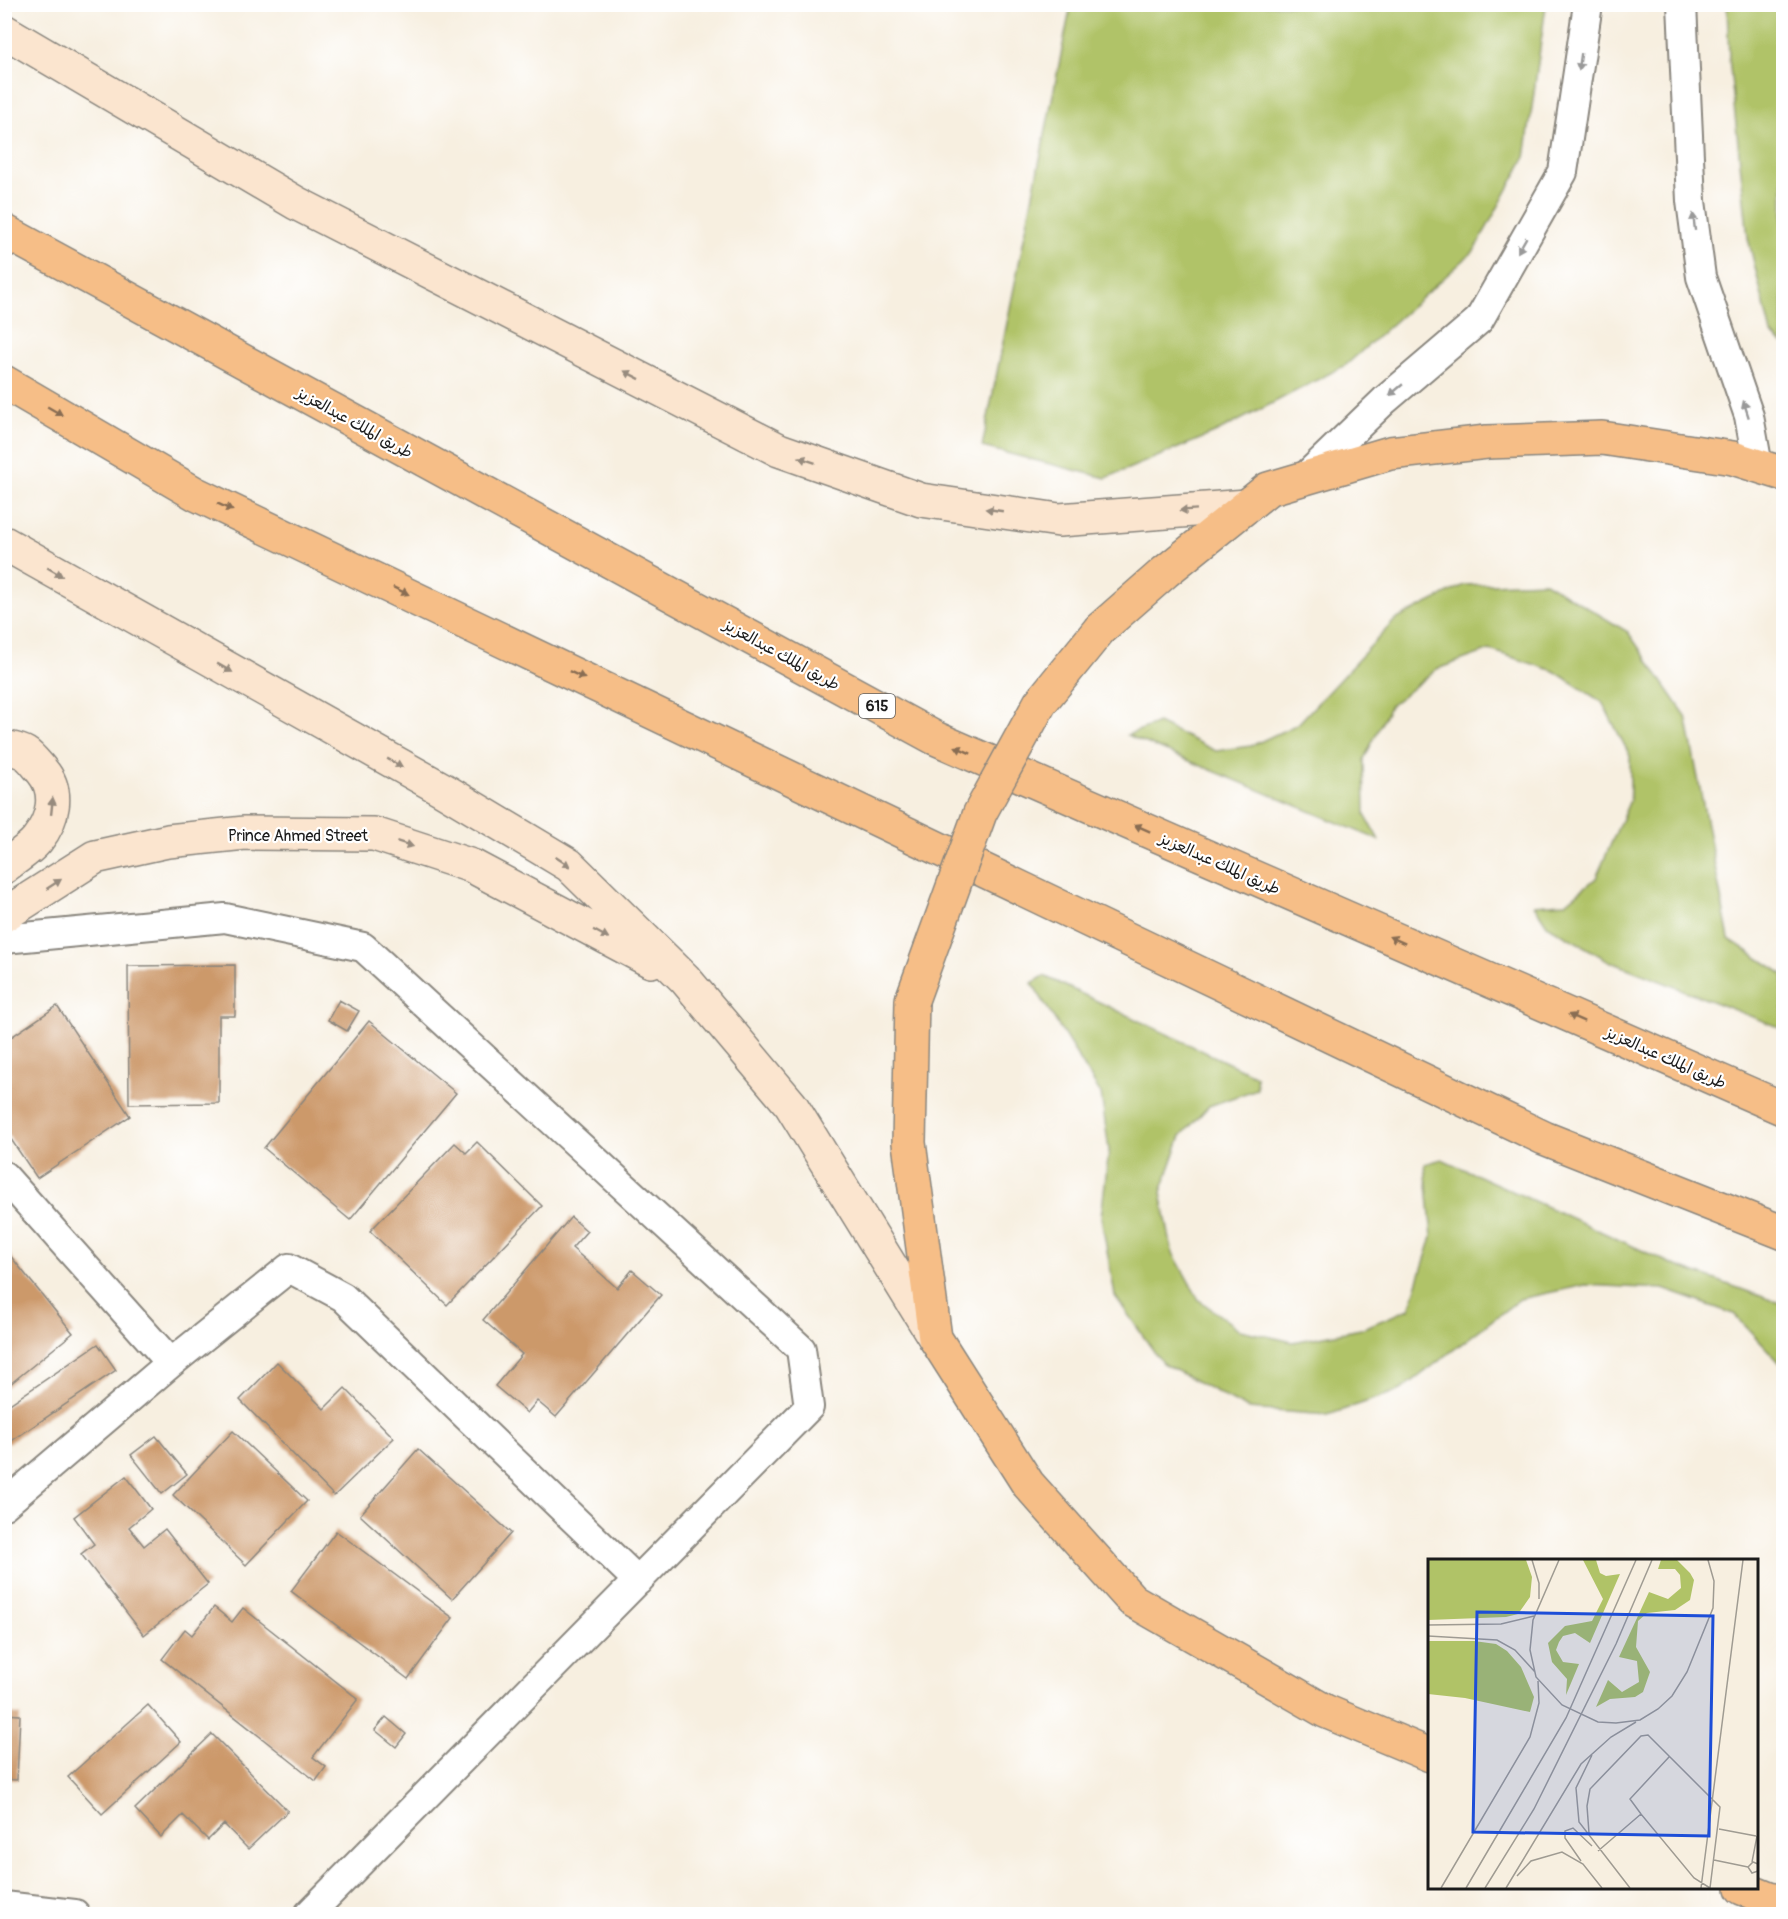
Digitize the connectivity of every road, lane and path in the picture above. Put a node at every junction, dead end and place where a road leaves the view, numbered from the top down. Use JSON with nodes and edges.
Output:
{"nodes":[{"id":1,"x":1588,"y":4,"type":"edge"},
{"id":2,"x":1682,"y":4,"type":"edge"},
{"id":3,"x":4,"y":31,"type":"edge"},
{"id":4,"x":4,"y":231,"type":"edge"},
{"id":5,"x":4,"y":382,"type":"edge"},
{"id":6,"x":1771,"y":470,"type":"edge"},
{"id":7,"x":1304,"y":478,"type":"junction"},
{"id":8,"x":1247,"y":506,"type":"junction"},
{"id":9,"x":4,"y":543,"type":"edge"},
{"id":10,"x":4,"y":747,"type":"edge"},
{"id":11,"x":4,"y":867,"type":"edge"},
{"id":12,"x":4,"y":915,"type":"edge"},
{"id":13,"x":4,"y":939,"type":"edge"},
{"id":14,"x":685,"y":979,"type":"junction"},
{"id":15,"x":1784,"y":1109,"type":"edge"},
{"id":16,"x":4,"y":1176,"type":"edge"},
{"id":17,"x":1784,"y":1233,"type":"edge"},
{"id":18,"x":936,"y":1338,"type":"junction"},
{"id":19,"x":171,"y":1363,"type":"junction"},
{"id":20,"x":4,"y":1505,"type":"edge"},
{"id":21,"x":638,"y":1581,"type":"junction"},
{"id":22,"x":1428,"y":1754,"type":"edge"},
{"id":23,"x":1746,"y":1889,"type":"edge"},
{"id":24,"x":1784,"y":1902,"type":"edge"},
{"id":25,"x":4,"y":1906,"type":"edge"},
{"id":26,"x":75,"y":1914,"type":"edge"},
{"id":27,"x":309,"y":1914,"type":"edge"}],
"edges":[{"from":1,"to":7,"type":"street","one_way":true},
{"from":6,"to":2,"type":"street","one_way":true},
{"from":8,"to":3,"type":"main road","one_way":true},
{"from":15,"to":4,"type":"main road","name":"طريق الملك عبدالعزيز","number":"615","one_way":true},
{"from":5,"to":17,"type":"main road","one_way":true},
{"from":6,"to":7,"type":"main road"},
{"from":7,"to":8,"type":"main road"},
{"from":8,"to":18,"type":"main road","bridge":true},
{"from":9,"to":14,"type":"main road","one_way":true},
{"from":11,"to":10,"type":"main road","one_way":true},
{"from":12,"to":14,"type":"main road","name":"Prince Ahmed Street","one_way":true},
{"from":13,"to":21,"type":"street"},
{"from":14,"to":18,"type":"main road"},
{"from":16,"to":19,"type":"street"},
{"from":18,"to":22,"type":"main road"},
{"from":19,"to":20,"type":"street"},
{"from":19,"to":21,"type":"street"},
{"from":21,"to":27,"type":"street"},
{"from":23,"to":24,"type":"main road"},
{"from":25,"to":26,"type":"street"}]}
